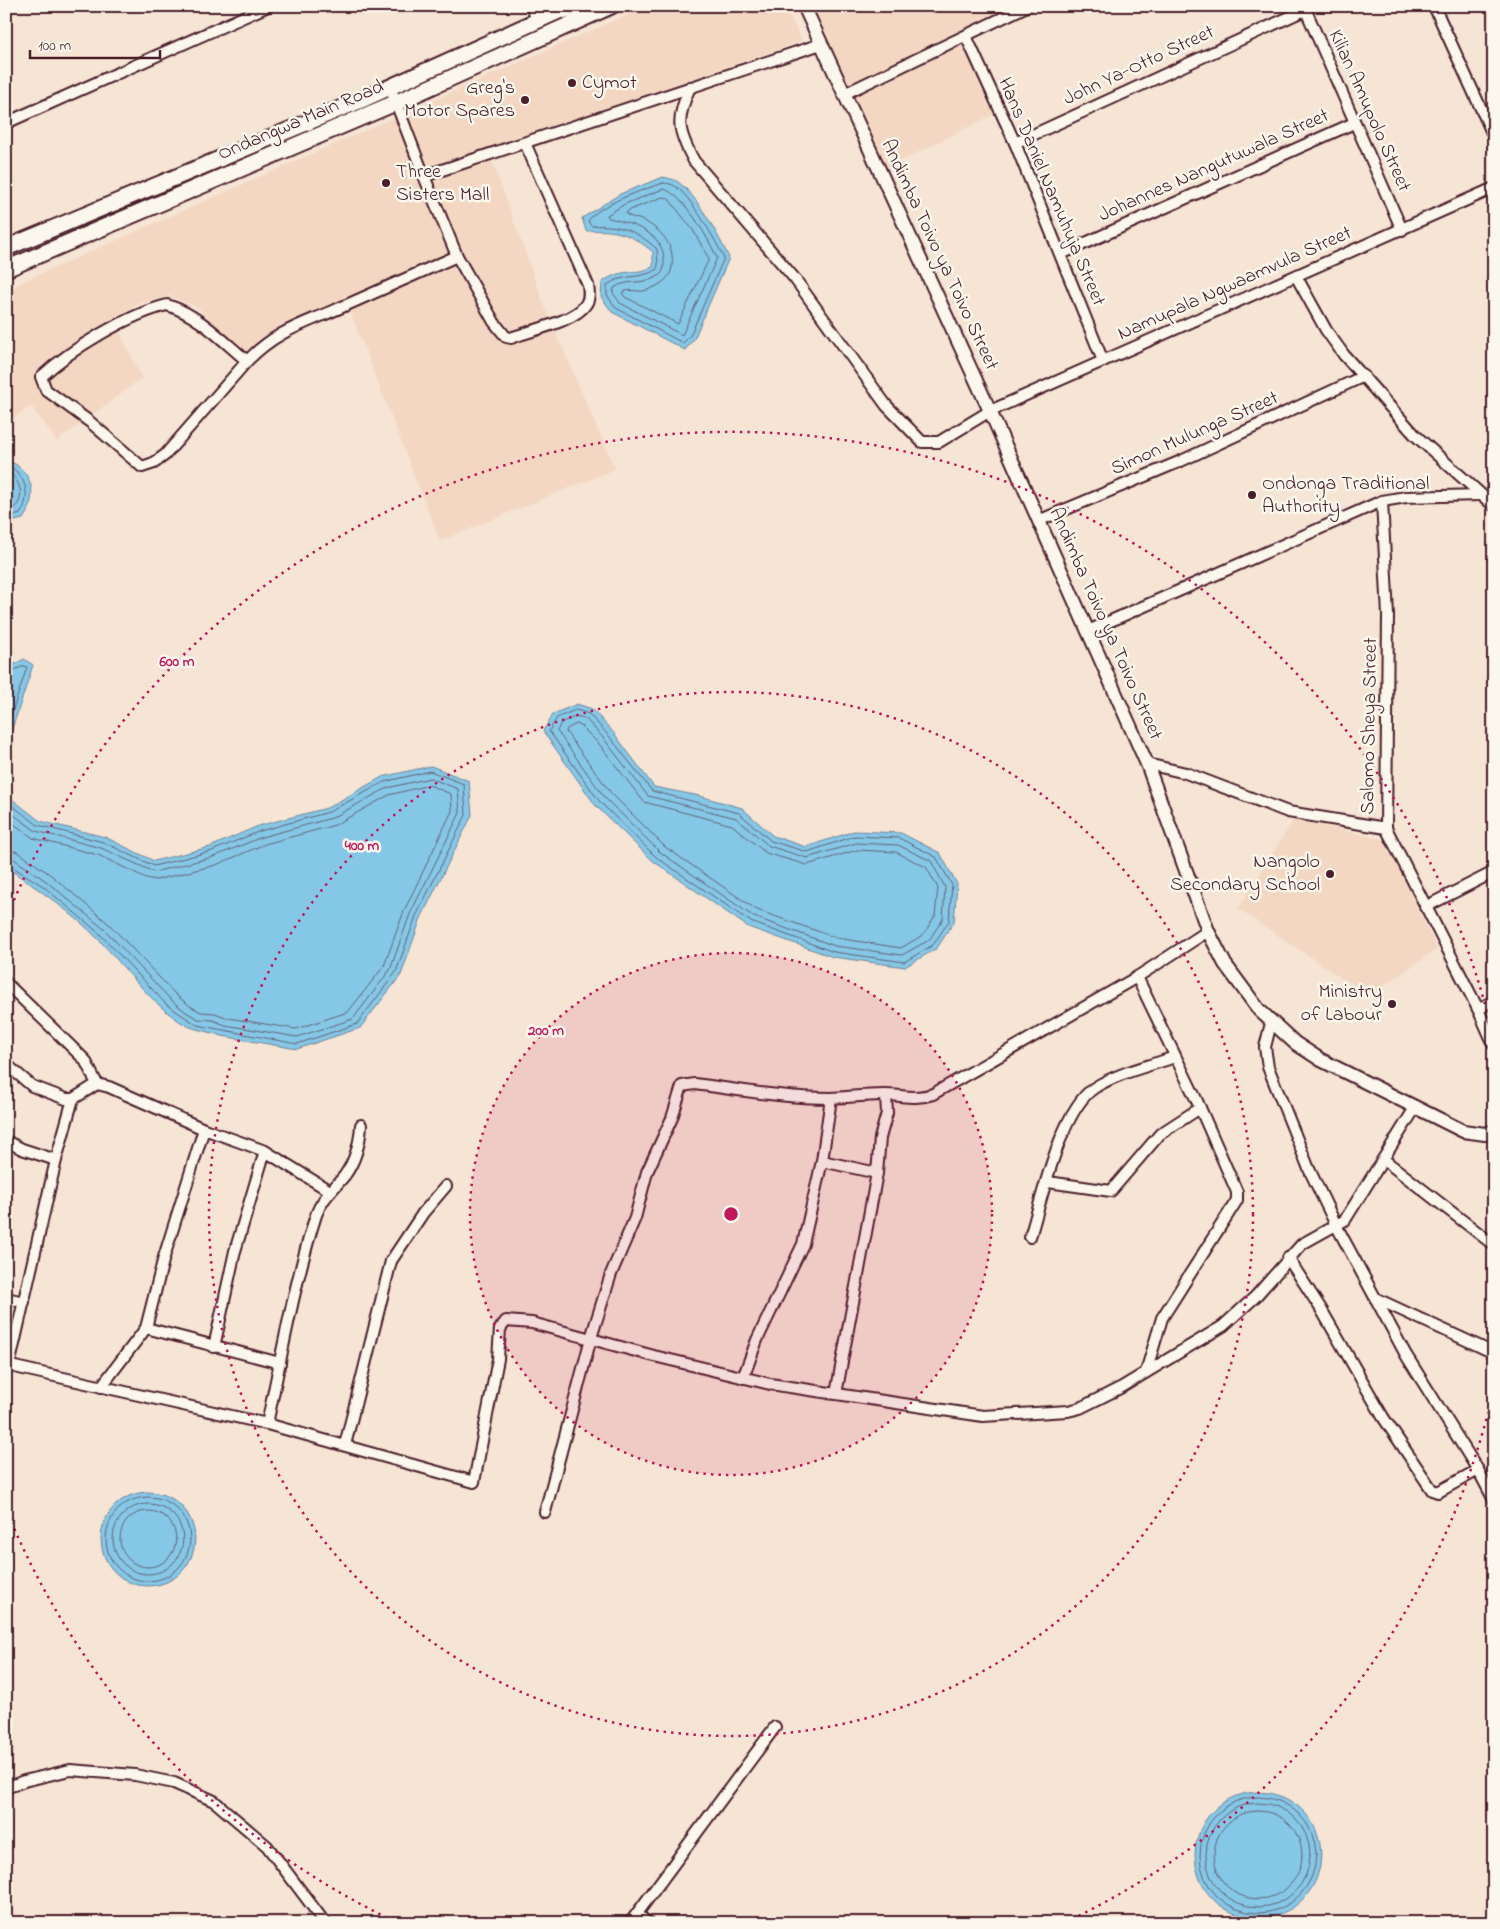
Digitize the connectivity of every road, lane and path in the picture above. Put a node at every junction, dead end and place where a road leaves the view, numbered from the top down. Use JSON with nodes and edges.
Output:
{"nodes":[{"id":1,"x":268,"y":6,"type":"edge"},
{"id":2,"x":531,"y":6,"type":"edge"},
{"id":3,"x":570,"y":6,"type":"edge"},
{"id":4,"x":584,"y":6,"type":"edge"},
{"id":5,"x":611,"y":6,"type":"edge"},
{"id":6,"x":804,"y":6,"type":"edge"},
{"id":7,"x":1027,"y":6,"type":"edge"},
{"id":8,"x":1434,"y":6,"type":"edge"},
{"id":9,"x":1305,"y":8,"type":"edge"},
{"id":10,"x":538,"y":21,"type":"junction"},
{"id":11,"x":966,"y":36,"type":"junction"},
{"id":12,"x":821,"y":44,"type":"junction"},
{"id":13,"x":390,"y":87,"type":"junction"},
{"id":14,"x":690,"y":87,"type":"junction"},
{"id":15,"x":844,"y":94,"type":"junction"},
{"id":16,"x":395,"y":103,"type":"junction"},
{"id":17,"x":6,"y":123,"type":"edge"},
{"id":18,"x":1354,"y":123,"type":"junction"},
{"id":19,"x":1494,"y":137,"type":"edge"},
{"id":20,"x":1015,"y":143,"type":"junction"},
{"id":21,"x":525,"y":144,"type":"junction"},
{"id":22,"x":424,"y":176,"type":"junction"},
{"id":23,"x":1494,"y":188,"type":"edge"},
{"id":24,"x":1402,"y":230,"type":"junction"},
{"id":25,"x":6,"y":248,"type":"edge"},
{"id":26,"x":1061,"y":254,"type":"junction"},
{"id":27,"x":457,"y":256,"type":"junction"},
{"id":28,"x":6,"y":269,"type":"edge"},
{"id":29,"x":1296,"y":276,"type":"junction"},
{"id":30,"x":247,"y":361,"type":"junction"},
{"id":31,"x":1102,"y":361,"type":"junction"},
{"id":32,"x":1364,"y":376,"type":"junction"},
{"id":33,"x":990,"y":411,"type":"junction"},
{"id":34,"x":1480,"y":495,"type":"junction"},
{"id":35,"x":1382,"y":501,"type":"junction"},
{"id":36,"x":1494,"y":506,"type":"edge"},
{"id":37,"x":1038,"y":521,"type":"junction"},
{"id":38,"x":1088,"y":631,"type":"junction"},
{"id":39,"x":1147,"y":764,"type":"junction"},
{"id":40,"x":1386,"y":828,"type":"junction"},
{"id":41,"x":1494,"y":872,"type":"edge"},
{"id":42,"x":1424,"y":907,"type":"junction"},
{"id":43,"x":1208,"y":931,"type":"junction"},
{"id":44,"x":1137,"y":977,"type":"junction"},
{"id":45,"x":6,"y":983,"type":"edge"},
{"id":46,"x":1494,"y":1001,"type":"edge"},
{"id":47,"x":1478,"y":1009,"type":"junction"},
{"id":48,"x":1272,"y":1023,"type":"junction"},
{"id":49,"x":1494,"y":1045,"type":"edge"},
{"id":50,"x":1176,"y":1057,"type":"junction"},
{"id":51,"x":6,"y":1064,"type":"edge"},
{"id":52,"x":97,"y":1084,"type":"junction"},
{"id":53,"x":886,"y":1095,"type":"junction"},
{"id":54,"x":831,"y":1098,"type":"junction"},
{"id":55,"x":73,"y":1099,"type":"junction"},
{"id":56,"x":1200,"y":1108,"type":"junction"},
{"id":57,"x":1414,"y":1108,"type":"junction"},
{"id":58,"x":361,"y":1125,"type":"dead end"},
{"id":59,"x":204,"y":1129,"type":"junction"},
{"id":60,"x":1494,"y":1131,"type":"edge"},
{"id":61,"x":6,"y":1140,"type":"edge"},
{"id":62,"x":265,"y":1151,"type":"junction"},
{"id":63,"x":1383,"y":1159,"type":"junction"},
{"id":64,"x":56,"y":1160,"type":"junction"},
{"id":65,"x":822,"y":1161,"type":"junction"},
{"id":66,"x":877,"y":1173,"type":"junction"},
{"id":67,"x":1048,"y":1182,"type":"junction"},
{"id":68,"x":446,"y":1186,"type":"dead end"},
{"id":69,"x":330,"y":1191,"type":"junction"},
{"id":70,"x":1336,"y":1226,"type":"junction"},
{"id":71,"x":1030,"y":1236,"type":"dead end"},
{"id":72,"x":1494,"y":1245,"type":"edge"},
{"id":73,"x":1288,"y":1258,"type":"junction"},
{"id":74,"x":6,"y":1298,"type":"edge"},
{"id":75,"x":1376,"y":1298,"type":"junction"},
{"id":76,"x":24,"y":1302,"type":"junction"},
{"id":77,"x":146,"y":1328,"type":"junction"},
{"id":78,"x":591,"y":1338,"type":"junction"},
{"id":79,"x":214,"y":1347,"type":"junction"},
{"id":80,"x":1494,"y":1353,"type":"edge"},
{"id":81,"x":280,"y":1363,"type":"junction"},
{"id":82,"x":8,"y":1365,"type":"edge"},
{"id":83,"x":1146,"y":1372,"type":"junction"},
{"id":84,"x":743,"y":1378,"type":"junction"},
{"id":85,"x":102,"y":1387,"type":"junction"},
{"id":86,"x":836,"y":1394,"type":"junction"},
{"id":87,"x":267,"y":1424,"type":"junction"},
{"id":88,"x":345,"y":1445,"type":"junction"},
{"id":89,"x":1478,"y":1470,"type":"junction"},
{"id":90,"x":1493,"y":1497,"type":"edge"},
{"id":91,"x":545,"y":1512,"type":"dead end"},
{"id":92,"x":775,"y":1727,"type":"dead end"},
{"id":93,"x":6,"y":1788,"type":"edge"},
{"id":94,"x":637,"y":1914,"type":"junction"},
{"id":95,"x":325,"y":1923,"type":"edge"},
{"id":96,"x":630,"y":1923,"type":"edge"},
{"id":97,"x":648,"y":1923,"type":"edge"}],
"edges":[{"from":1,"to":17,"type":"street"},
{"from":2,"to":10,"type":"street"},
{"from":3,"to":10,"type":"main road","name":"Ondangwa Main Road"},
{"from":4,"to":10,"type":"street"},
{"from":5,"to":16,"type":"main road","name":"Ondangwa Main Road"},
{"from":6,"to":12,"type":"street","name":"Andimba Toivo ya Toivo Street"},
{"from":7,"to":11,"type":"street"},
{"from":8,"to":19,"type":"street"},
{"from":9,"to":18,"type":"street","name":"Kilian Amupolo Street"},
{"from":9,"to":20,"type":"street","name":"John Ya-Otto Street"},
{"from":10,"to":13,"type":"main road","name":"Ondangwa Main Road"},
{"from":11,"to":15,"type":"street"},
{"from":11,"to":20,"type":"street","name":"Hans Daniel Namuhuja Street"},
{"from":12,"to":14,"type":"street"},
{"from":12,"to":15,"type":"street","name":"Andimba Toivo ya Toivo Street"},
{"from":13,"to":16,"type":"street"},
{"from":13,"to":25,"type":"main road","name":"Ondangwa Main Road"},
{"from":14,"to":21,"type":"street"},
{"from":14,"to":33,"type":"street","name":"Namupala Ngwaamvula Street"},
{"from":15,"to":33,"type":"street","name":"Andimba Toivo ya Toivo Street"},
{"from":16,"to":22,"type":"street"},
{"from":16,"to":28,"type":"main road","name":"Ondangwa Main Road"},
{"from":18,"to":24,"type":"street","name":"Kilian Amupolo Street"},
{"from":18,"to":26,"type":"street","name":"Johannes Nangutuwala Street"},
{"from":20,"to":26,"type":"street","name":"Hans Daniel Namuhuja Street"},
{"from":21,"to":22,"type":"street"},
{"from":21,"to":27,"type":"street"},
{"from":22,"to":27,"type":"street"},
{"from":23,"to":24,"type":"street","name":"Namupala Ngwaamvula Street"},
{"from":24,"to":29,"type":"street","name":"Namupala Ngwaamvula Street"},
{"from":26,"to":31,"type":"street","name":"Hans Daniel Namuhuja Street"},
{"from":27,"to":30,"type":"street"},
{"from":29,"to":31,"type":"street","name":"Namupala Ngwaamvula Street"},
{"from":29,"to":32,"type":"street"},
{"from":30,"to":30,"type":"street"},
{"from":31,"to":33,"type":"street","name":"Namupala Ngwaamvula Street"},
{"from":32,"to":34,"type":"street"},
{"from":32,"to":37,"type":"street","name":"Simon Mulunga Street"},
{"from":33,"to":37,"type":"street","name":"Andimba Toivo ya Toivo Street"},
{"from":34,"to":35,"type":"street"},
{"from":34,"to":36,"type":"street"},
{"from":35,"to":38,"type":"street"},
{"from":35,"to":40,"type":"street","name":"Salomo Sheya Street"},
{"from":37,"to":38,"type":"street","name":"Andimba Toivo ya Toivo Street"},
{"from":38,"to":39,"type":"street","name":"Andimba Toivo ya Toivo Street"},
{"from":39,"to":40,"type":"street"},
{"from":39,"to":43,"type":"street","name":"Andimba Toivo ya Toivo Street"},
{"from":40,"to":42,"type":"street","name":"Salomo Sheya Street"},
{"from":41,"to":42,"type":"street"},
{"from":42,"to":47,"type":"street","name":"Salomo Sheya Street"},
{"from":43,"to":44,"type":"street"},
{"from":43,"to":48,"type":"street","name":"Andimba Toivo ya Toivo Street"},
{"from":44,"to":50,"type":"street"},
{"from":44,"to":53,"type":"street"},
{"from":45,"to":52,"type":"street"},
{"from":46,"to":47,"type":"street"},
{"from":47,"to":49,"type":"street","name":"Salomo Sheya Street"},
{"from":48,"to":57,"type":"street","name":"Andimba Toivo ya Toivo Street"},
{"from":48,"to":70,"type":"street"},
{"from":50,"to":56,"type":"street"},
{"from":50,"to":67,"type":"street"},
{"from":51,"to":55,"type":"street"},
{"from":52,"to":55,"type":"street"},
{"from":52,"to":59,"type":"street"},
{"from":53,"to":54,"type":"street"},
{"from":53,"to":66,"type":"street"},
{"from":54,"to":65,"type":"street"},
{"from":54,"to":78,"type":"street"},
{"from":55,"to":64,"type":"street"},
{"from":56,"to":67,"type":"street"},
{"from":56,"to":83,"type":"street"},
{"from":57,"to":60,"type":"street","name":"Andimba Toivo ya Toivo Street"},
{"from":57,"to":63,"type":"street"},
{"from":58,"to":69,"type":"street"},
{"from":59,"to":62,"type":"street"},
{"from":59,"to":77,"type":"street"},
{"from":61,"to":64,"type":"street"},
{"from":62,"to":69,"type":"street"},
{"from":62,"to":79,"type":"street"},
{"from":63,"to":70,"type":"street"},
{"from":63,"to":72,"type":"street"},
{"from":64,"to":76,"type":"street"},
{"from":65,"to":66,"type":"street"},
{"from":65,"to":84,"type":"street"},
{"from":66,"to":86,"type":"street"},
{"from":67,"to":71,"type":"street"},
{"from":68,"to":88,"type":"street"},
{"from":69,"to":81,"type":"street"},
{"from":70,"to":73,"type":"street"},
{"from":70,"to":75,"type":"street"},
{"from":73,"to":83,"type":"street"},
{"from":73,"to":89,"type":"street"},
{"from":74,"to":76,"type":"street"},
{"from":75,"to":80,"type":"street"},
{"from":75,"to":89,"type":"street"},
{"from":76,"to":82,"type":"street"},
{"from":77,"to":79,"type":"street"},
{"from":77,"to":85,"type":"street"},
{"from":78,"to":84,"type":"street"},
{"from":78,"to":88,"type":"street"},
{"from":78,"to":91,"type":"street"},
{"from":79,"to":81,"type":"street"},
{"from":81,"to":87,"type":"street"},
{"from":82,"to":85,"type":"street"},
{"from":83,"to":86,"type":"street"},
{"from":84,"to":86,"type":"street"},
{"from":85,"to":87,"type":"street"},
{"from":87,"to":88,"type":"street"},
{"from":89,"to":90,"type":"street"},
{"from":92,"to":94,"type":"street"},
{"from":93,"to":95,"type":"street"},
{"from":94,"to":96,"type":"street"},
{"from":94,"to":97,"type":"street"}]}
